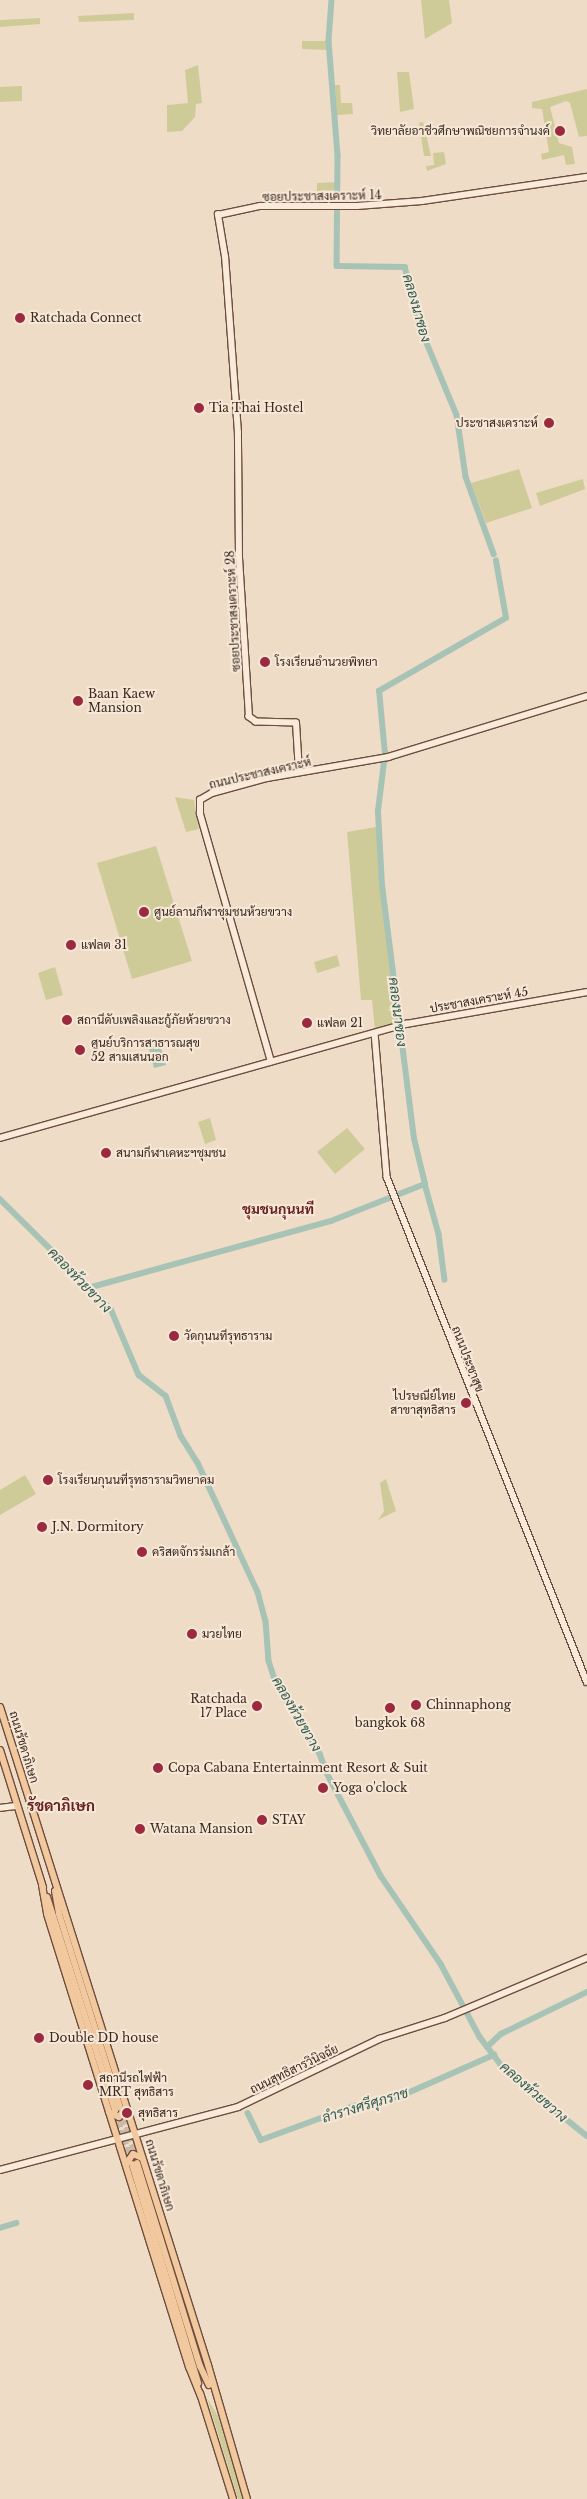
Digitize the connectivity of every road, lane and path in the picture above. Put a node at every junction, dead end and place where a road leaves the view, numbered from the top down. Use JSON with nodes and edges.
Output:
{"nodes":[{"id":1,"x":587,"y":177,"type":"edge"},
{"id":2,"x":236,"y":405,"type":"joint"},
{"id":3,"x":587,"y":696,"type":"edge"},
{"id":4,"x":299,"y":772,"type":"junction"},
{"id":5,"x":587,"y":992,"type":"edge"},
{"id":6,"x":375,"y":1033,"type":"junction"},
{"id":7,"x":271,"y":1062,"type":"junction"},
{"id":8,"x":0,"y":1138,"type":"edge"},
{"id":9,"x":587,"y":1682,"type":"edge"},
{"id":10,"x":0,"y":1707,"type":"edge"},
{"id":11,"x":0,"y":1750,"type":"edge"},
{"id":12,"x":18,"y":1806,"type":"junction"},
{"id":13,"x":0,"y":1808,"type":"edge"},
{"id":14,"x":587,"y":1958,"type":"edge"},
{"id":15,"x":118,"y":2109,"type":"junction"},
{"id":16,"x":135,"y":2133,"type":"junction"},
{"id":17,"x":117,"y":2138,"type":"junction"},
{"id":18,"x":134,"y":2163,"type":"junction"},
{"id":19,"x":0,"y":2170,"type":"edge"},
{"id":20,"x":233,"y":2499,"type":"edge"},
{"id":21,"x":246,"y":2499,"type":"edge"}],
"edges":[{"from":1,"to":2,"type":"street","name":"ซอยประชาสงเคราะห์ 14"},
{"from":2,"to":4,"type":"street","name":"ซอยประชาสงเคราะห์ 28"},
{"from":3,"to":4,"type":"street","name":"ถนนประชาสงเคราะห์"},
{"from":4,"to":7,"type":"street","name":"ถนนประชาสงเคราะห์"},
{"from":5,"to":6,"type":"street","name":"ประชาสงเคราะห์ 45"},
{"from":6,"to":7,"type":"street"},
{"from":6,"to":9,"type":"street","name":"ถนนประชาสุข"},
{"from":7,"to":8,"type":"street"},
{"from":10,"to":15,"type":"main road","name":"ถนนรัชดาภิเษก"},
{"from":11,"to":12,"type":"main road","name":"ถนนรัชดาภิเษก"},
{"from":12,"to":13,"type":"street"},
{"from":12,"to":15,"type":"main road","name":"ถนนรัชดาภิเษก"},
{"from":14,"to":16,"type":"street","name":"ถนนสุทธิสารวินิจฉัย"},
{"from":15,"to":16,"type":"main road","name":"ถนนรัชดาภิเษก"},
{"from":15,"to":17,"type":"main road","name":"ถนนรัชดาภิเษก"},
{"from":16,"to":17,"type":"street","name":"ถนนสุทธิสารวินิจฉัย"},
{"from":16,"to":18,"type":"main road","name":"ถนนรัชดาภิเษก"},
{"from":17,"to":18,"type":"main road","name":"ถนนรัชดาภิเษก"},
{"from":17,"to":19,"type":"street","name":"ถนนสุทธิสารวินิจฉัย"},
{"from":18,"to":20,"type":"main road","name":"ถนนรัชดาภิเษก"},
{"from":18,"to":21,"type":"main road","name":"ถนนรัชดาภิเษก"}]}
